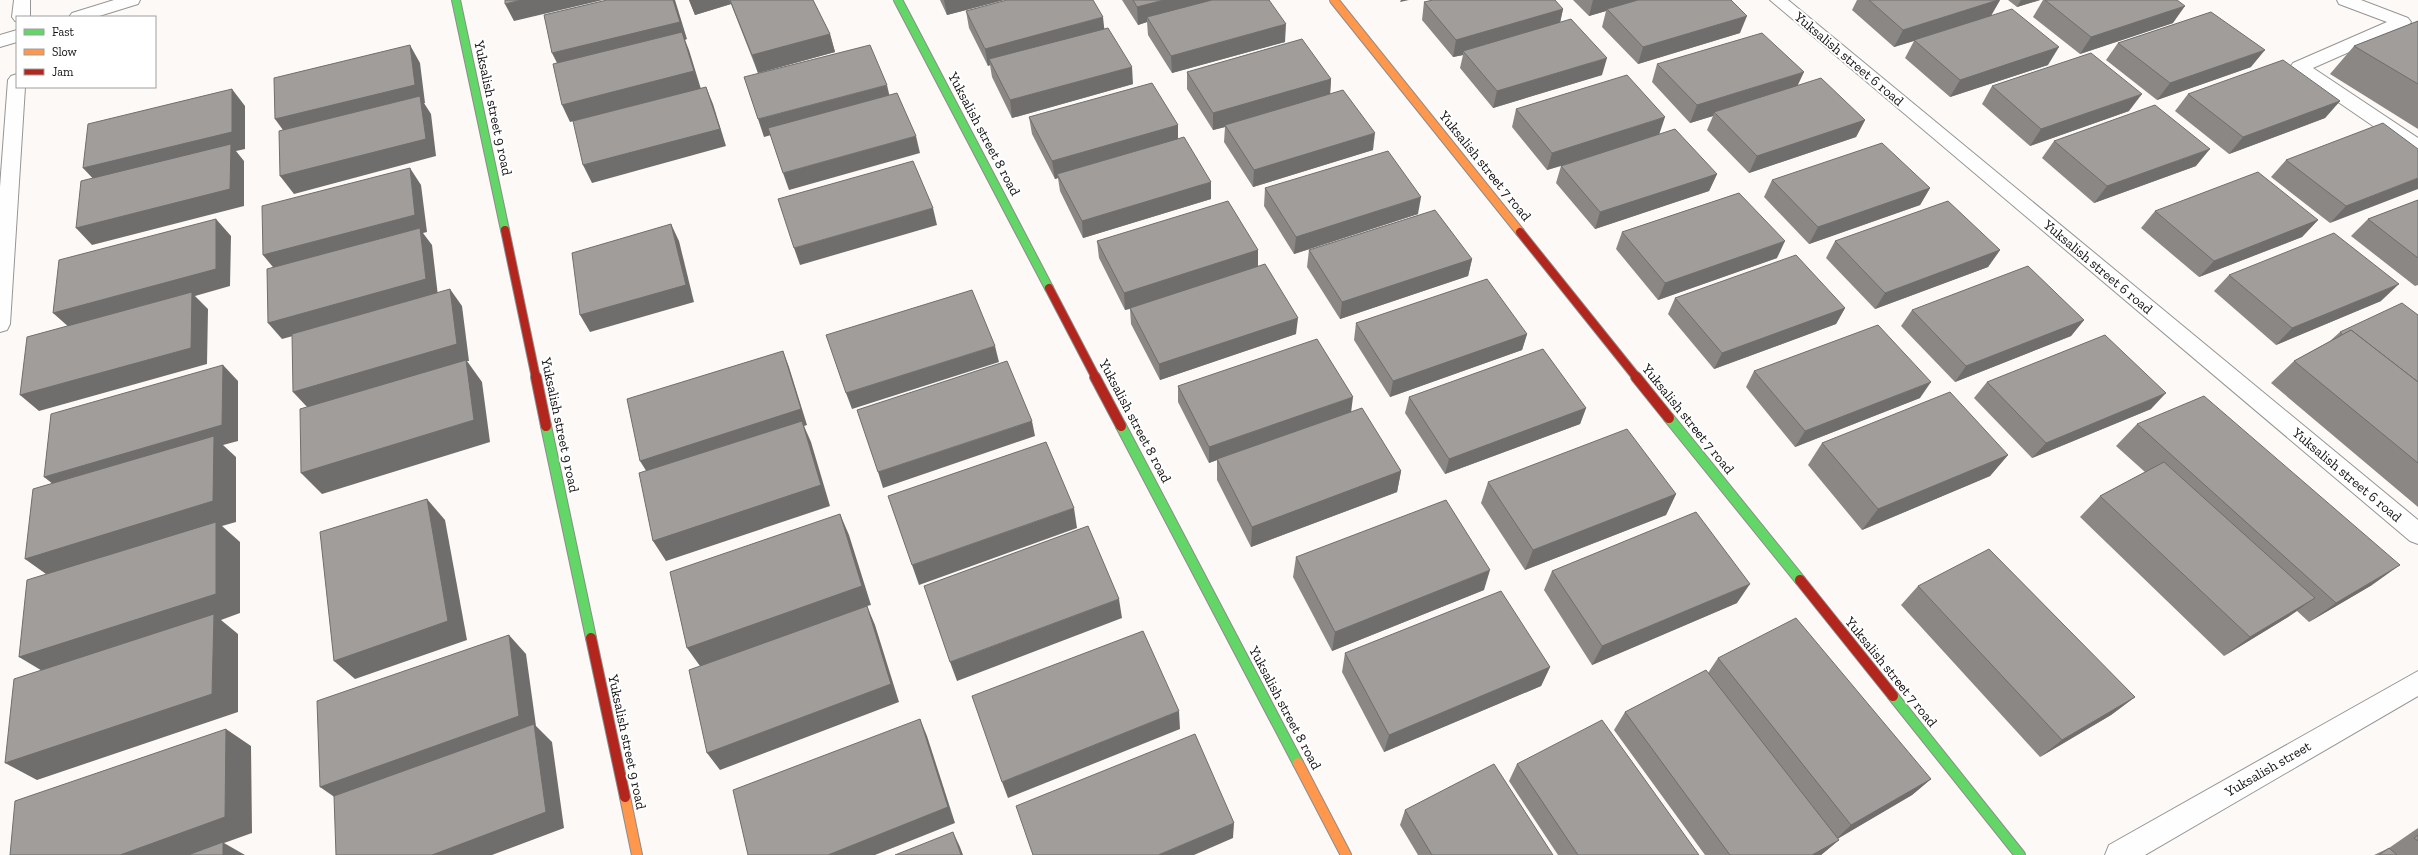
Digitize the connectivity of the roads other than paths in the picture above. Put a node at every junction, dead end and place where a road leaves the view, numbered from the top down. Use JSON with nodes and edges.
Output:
{"nodes":[{"id":1,"x":22,"y":0,"type":"edge"},
{"id":2,"x":132,"y":0,"type":"edge"},
{"id":3,"x":456,"y":0,"type":"edge"},
{"id":4,"x":898,"y":0,"type":"edge"},
{"id":5,"x":1334,"y":0,"type":"edge"},
{"id":6,"x":1778,"y":0,"type":"edge"},
{"id":7,"x":2345,"y":0,"type":"edge"},
{"id":8,"x":21,"y":16,"type":"edge"},
{"id":9,"x":81,"y":16,"type":"edge"},
{"id":10,"x":2410,"y":25,"type":"edge"},
{"id":11,"x":16,"y":36,"type":"edge"},
{"id":12,"x":0,"y":41,"type":"edge"},
{"id":13,"x":16,"y":88,"type":"edge"},
{"id":14,"x":2418,"y":147,"type":"edge"},
{"id":15,"x":0,"y":324,"type":"edge"},
{"id":16,"x":2418,"y":534,"type":"edge"},
{"id":17,"x":2418,"y":683,"type":"edge"},
{"id":18,"x":637,"y":855,"type":"edge"},
{"id":19,"x":1346,"y":855,"type":"edge"},
{"id":20,"x":2020,"y":855,"type":"edge"},
{"id":21,"x":2119,"y":855,"type":"edge"}],
"edges":[{"from":1,"to":8,"type":"street"},
{"from":2,"to":9,"type":"street"},
{"from":3,"to":18,"type":"street","name":"Yuksalish street 9 road"},
{"from":4,"to":19,"type":"street","name":"Yuksalish street 8 road"},
{"from":5,"to":20,"type":"street","name":"Yuksalish street 7 road"},
{"from":6,"to":16,"type":"street","name":"Yuksalish street 6 road"},
{"from":7,"to":10,"type":"street"},
{"from":10,"to":14,"type":"street"},
{"from":11,"to":12,"type":"street"},
{"from":13,"to":15,"type":"street"},
{"from":17,"to":21,"type":"street","name":"Yuksalish street"}]}
